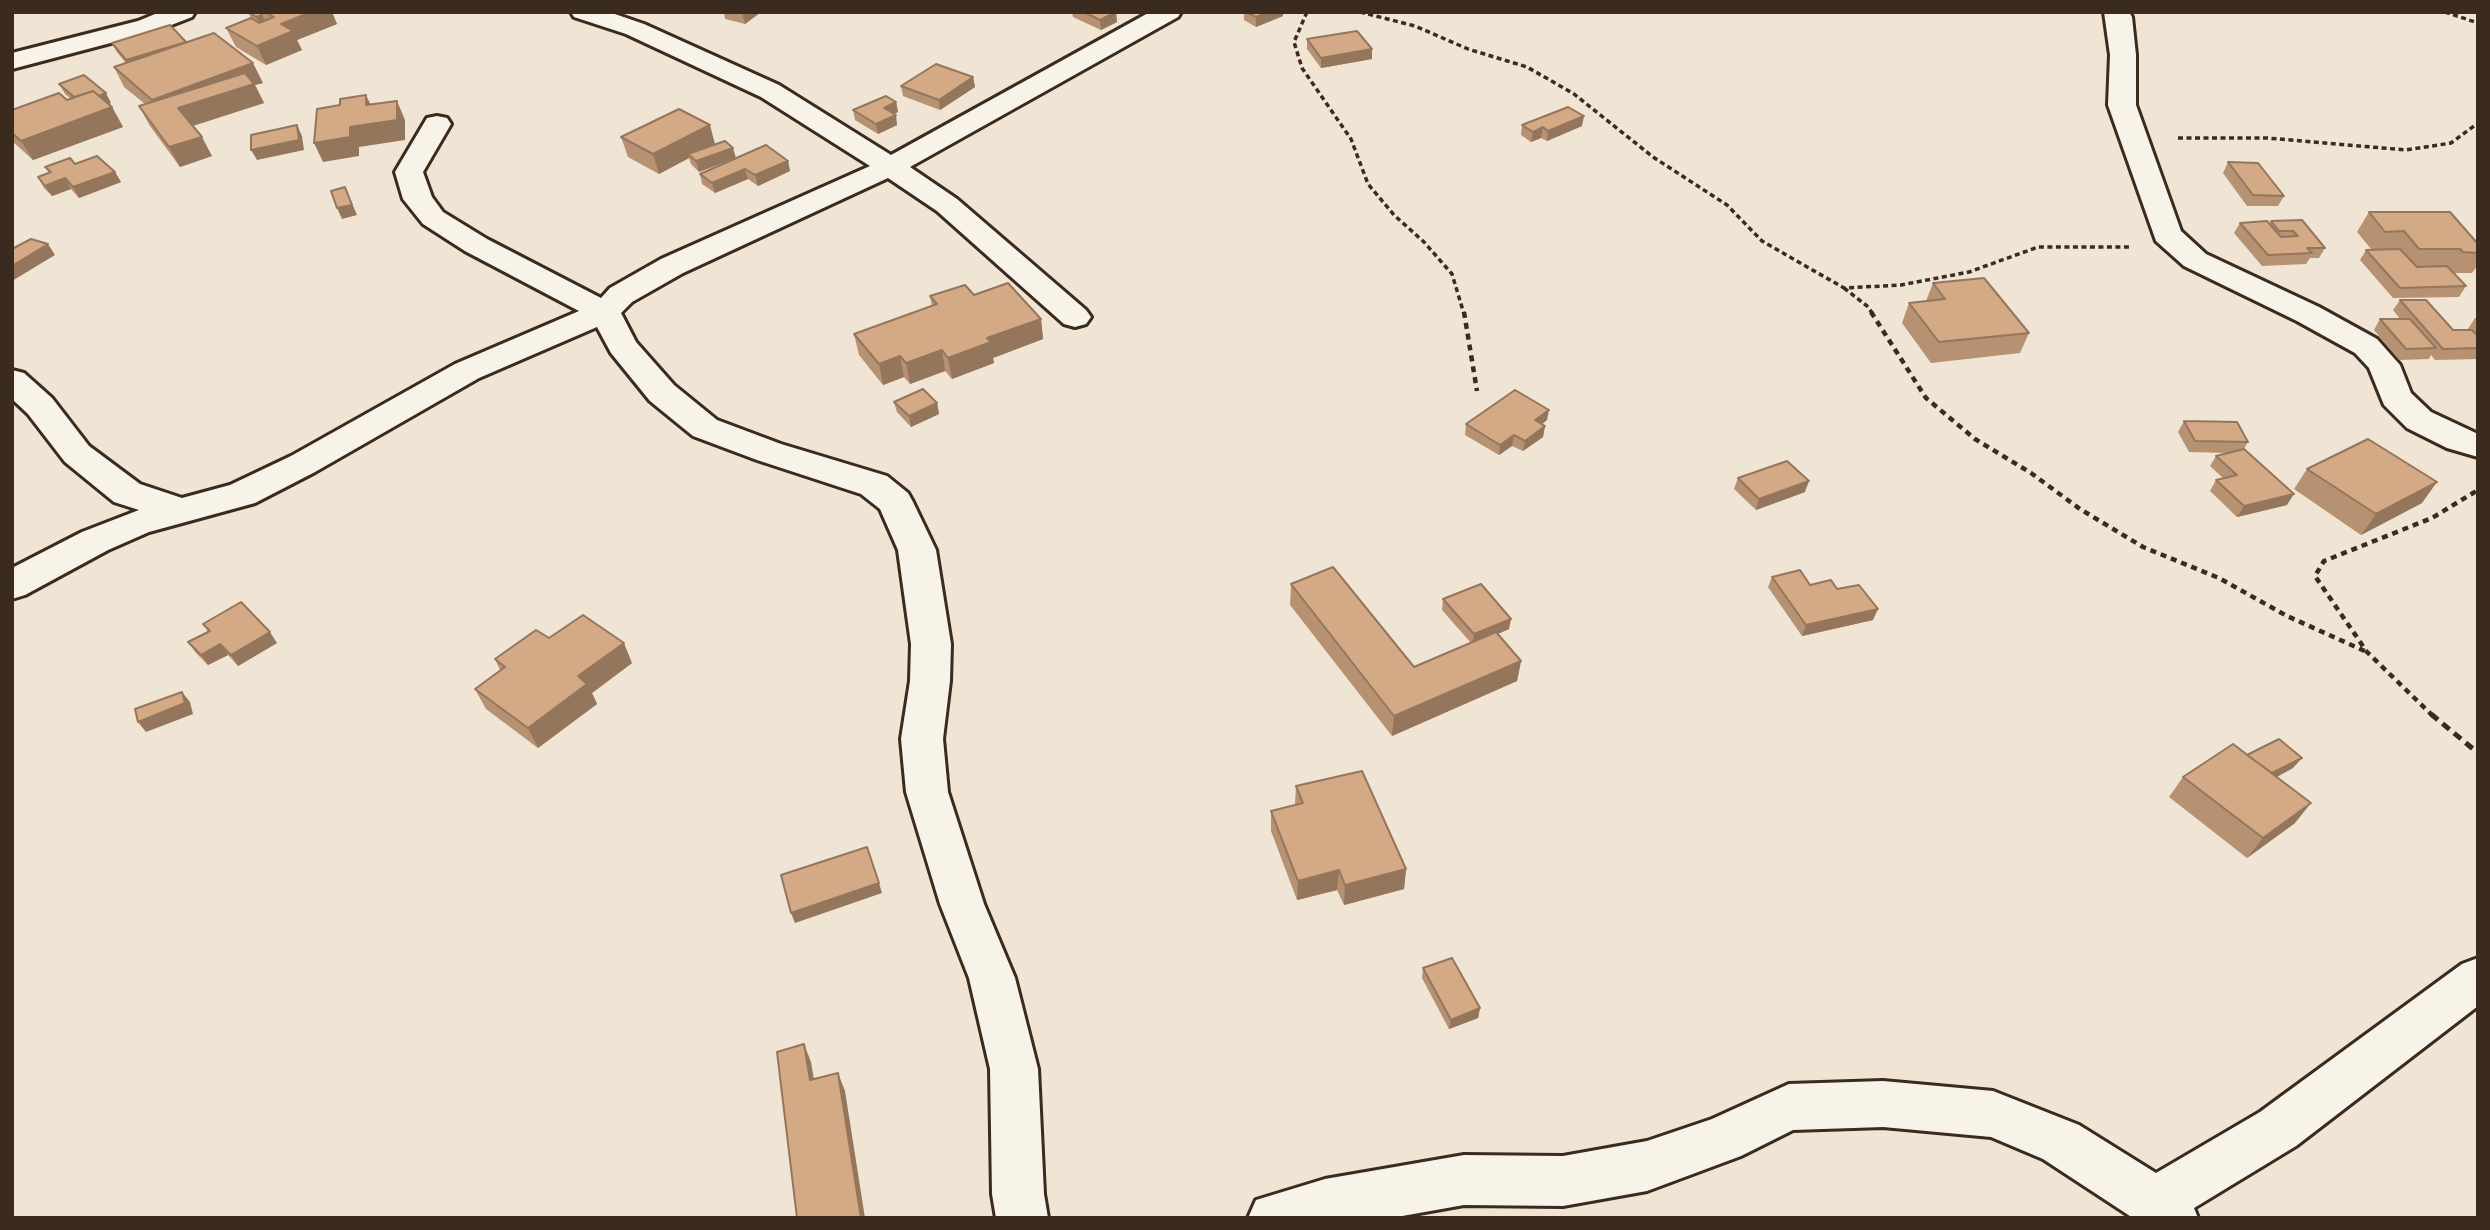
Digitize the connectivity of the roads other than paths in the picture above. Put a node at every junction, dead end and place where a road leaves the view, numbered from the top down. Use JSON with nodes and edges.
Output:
{"nodes":[{"id":1,"x":183,"y":12,"type":"edge"},
{"id":2,"x":583,"y":12,"type":"edge"},
{"id":3,"x":1169,"y":12,"type":"edge"},
{"id":4,"x":2116,"y":12,"type":"edge"},
{"id":5,"x":12,"y":61,"type":"edge"},
{"id":6,"x":437,"y":124,"type":"dead end"},
{"id":7,"x":890,"y":167,"type":"junction"},
{"id":8,"x":605,"y":312,"type":"junction"},
{"id":9,"x":1075,"y":317,"type":"dead end"},
{"id":10,"x":12,"y":380,"type":"edge"},
{"id":11,"x":2478,"y":446,"type":"edge"},
{"id":12,"x":181,"y":511,"type":"junction"},
{"id":13,"x":12,"y":585,"type":"edge"},
{"id":14,"x":2478,"y":979,"type":"edge"},
{"id":15,"x":2164,"y":1210,"type":"edge"},
{"id":16,"x":1022,"y":1218,"type":"edge"},
{"id":17,"x":1274,"y":1218,"type":"edge"}],
"edges":[{"from":1,"to":5,"type":"street"},
{"from":2,"to":7,"type":"street"},
{"from":3,"to":7,"type":"street"},
{"from":4,"to":11,"type":"street"},
{"from":6,"to":8,"type":"street"},
{"from":7,"to":8,"type":"street"},
{"from":7,"to":9,"type":"street"},
{"from":8,"to":12,"type":"street"},
{"from":8,"to":16,"type":"street"},
{"from":10,"to":12,"type":"street"},
{"from":12,"to":13,"type":"street"},
{"from":14,"to":15,"type":"street"},
{"from":15,"to":17,"type":"street"}]}
